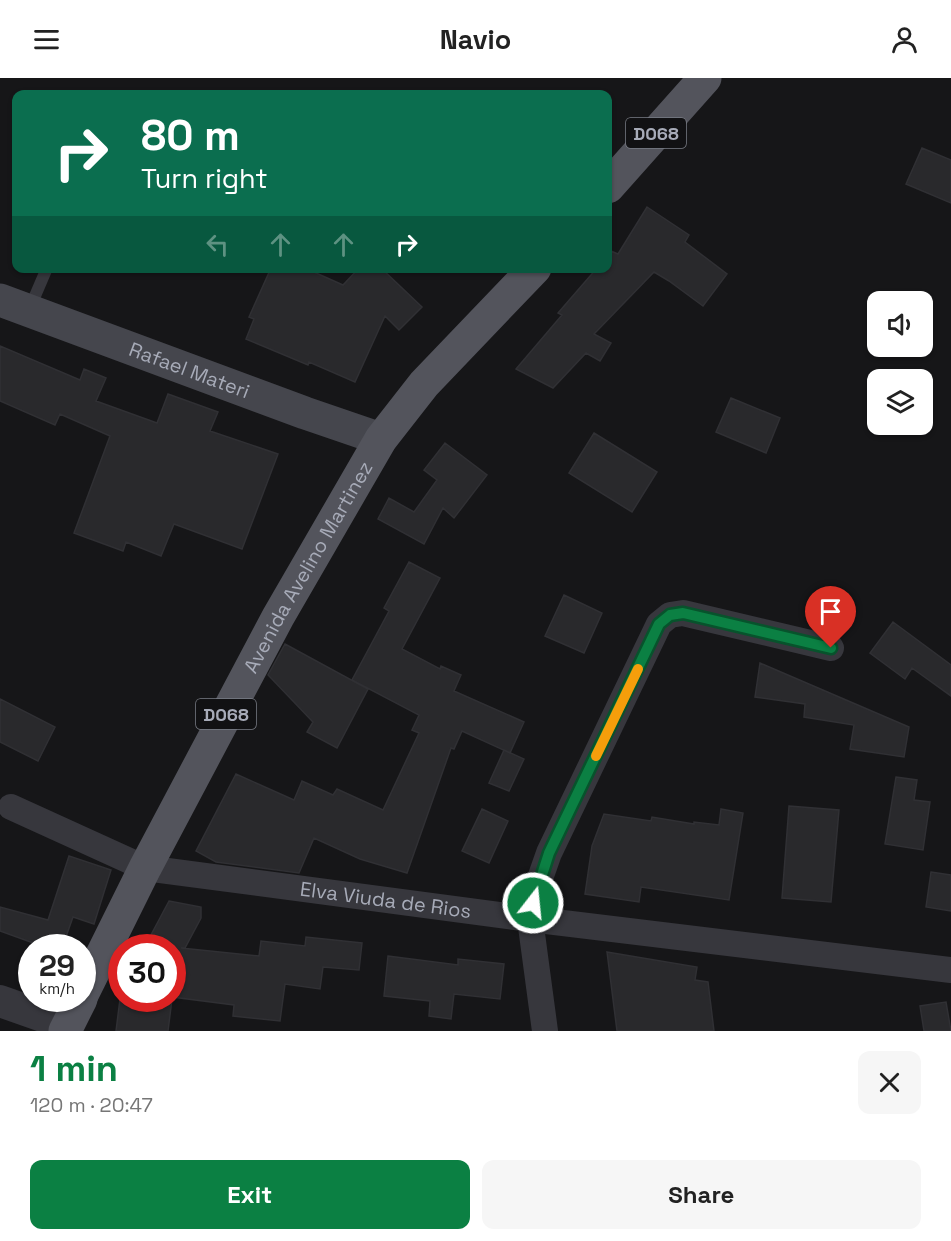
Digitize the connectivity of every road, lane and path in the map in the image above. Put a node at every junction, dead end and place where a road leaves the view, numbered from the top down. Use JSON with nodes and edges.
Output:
{"nodes":[{"id":1,"x":705,"y":78,"type":"edge"},
{"id":2,"x":612,"y":183,"type":"edge"},
{"id":3,"x":43,"y":273,"type":"edge"},
{"id":4,"x":530,"y":273,"type":"edge"},
{"id":5,"x":14,"y":306,"type":"edge"},
{"id":6,"x":381,"y":439,"type":"junction"},
{"id":7,"x":831,"y":648,"type":"dead end"},
{"id":8,"x":10,"y":807,"type":"dead end"},
{"id":9,"x":145,"y":868,"type":"junction"},
{"id":10,"x":530,"y":919,"type":"junction"},
{"id":11,"x":96,"y":967,"type":"edge"},
{"id":12,"x":951,"y":970,"type":"edge"},
{"id":13,"x":0,"y":1001,"type":"edge"},
{"id":14,"x":18,"y":1004,"type":"edge"},
{"id":15,"x":545,"y":1031,"type":"edge"}],
"edges":[{"from":1,"to":2,"type":"main road","number":"D068"},
{"from":3,"to":5,"type":"lane"},
{"from":4,"to":6,"type":"main road","name":"Avenida Avelino Martinez","number":"D068"},
{"from":5,"to":6,"type":"main road","name":"Rafael Materi"},
{"from":6,"to":9,"type":"main road","name":"Avenida Avelino Martinez","number":"D068"},
{"from":7,"to":10,"type":"street"},
{"from":8,"to":9,"type":"street","name":"Elva Viuda de Rios"},
{"from":9,"to":10,"type":"street","name":"Elva Viuda de Rios"},
{"from":9,"to":11,"type":"main road","name":"Avenida Avelino Martinez","number":"D068"},
{"from":10,"to":12,"type":"street","name":"Elva Viuda de Rios"},
{"from":10,"to":15,"type":"street"},
{"from":13,"to":14,"type":"street"}]}
